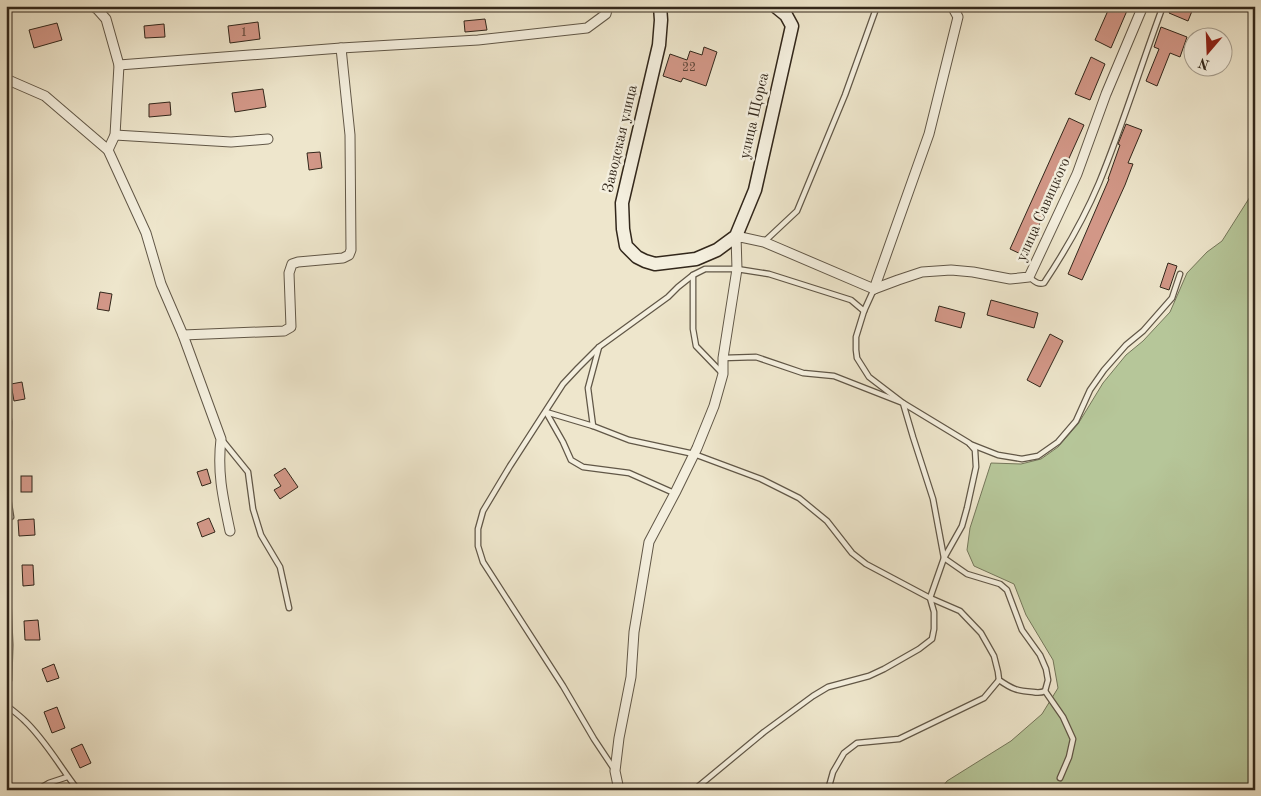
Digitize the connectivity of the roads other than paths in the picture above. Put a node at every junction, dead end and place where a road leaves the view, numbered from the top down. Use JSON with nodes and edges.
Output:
{"nodes":[{"id":1,"x":94,"y":6,"type":"edge"},
{"id":2,"x":608,"y":6,"type":"edge"},
{"id":3,"x":660,"y":6,"type":"edge"},
{"id":4,"x":775,"y":6,"type":"edge"},
{"id":5,"x":877,"y":6,"type":"edge"},
{"id":6,"x":952,"y":6,"type":"edge"},
{"id":7,"x":1143,"y":6,"type":"edge"},
{"id":8,"x":1163,"y":6,"type":"edge"},
{"id":9,"x":341,"y":48,"type":"junction"},
{"id":10,"x":120,"y":65,"type":"junction"},
{"id":11,"x":6,"y":79,"type":"edge"},
{"id":12,"x":116,"y":134,"type":"junction"},
{"id":13,"x":268,"y":139,"type":"dead end"},
{"id":14,"x":108,"y":150,"type":"junction"},
{"id":15,"x":736,"y":236,"type":"junction"},
{"id":16,"x":764,"y":242,"type":"junction"},
{"id":17,"x":737,"y":269,"type":"junction"},
{"id":18,"x":1180,"y":274,"type":"dead end"},
{"id":19,"x":693,"y":275,"type":"junction"},
{"id":20,"x":1029,"y":277,"type":"junction"},
{"id":21,"x":874,"y":289,"type":"junction"},
{"id":22,"x":864,"y":311,"type":"junction"},
{"id":23,"x":183,"y":335,"type":"junction"},
{"id":24,"x":599,"y":347,"type":"junction"},
{"id":25,"x":723,"y":358,"type":"junction"},
{"id":26,"x":723,"y":374,"type":"junction"},
{"id":27,"x":6,"y":398,"type":"edge"},
{"id":28,"x":904,"y":403,"type":"junction"},
{"id":29,"x":546,"y":412,"type":"junction"},
{"id":30,"x":593,"y":426,"type":"junction"},
{"id":31,"x":221,"y":439,"type":"junction"},
{"id":32,"x":969,"y":443,"type":"junction"},
{"id":33,"x":694,"y":454,"type":"junction"},
{"id":34,"x":7,"y":493,"type":"edge"},
{"id":35,"x":675,"y":493,"type":"junction"},
{"id":36,"x":11,"y":517,"type":"dead end"},
{"id":37,"x":230,"y":531,"type":"dead end"},
{"id":38,"x":944,"y":558,"type":"junction"},
{"id":39,"x":6,"y":589,"type":"edge"},
{"id":40,"x":930,"y":598,"type":"junction"},
{"id":41,"x":289,"y":608,"type":"dead end"},
{"id":42,"x":999,"y":680,"type":"junction"},
{"id":43,"x":6,"y":686,"type":"edge"},
{"id":44,"x":1045,"y":691,"type":"junction"},
{"id":45,"x":6,"y":705,"type":"edge"},
{"id":46,"x":616,"y":771,"type":"junction"},
{"id":47,"x":68,"y":777,"type":"junction"},
{"id":48,"x":1060,"y":778,"type":"dead end"},
{"id":49,"x":37,"y":790,"type":"edge"},
{"id":50,"x":78,"y":790,"type":"edge"},
{"id":51,"x":619,"y":790,"type":"edge"},
{"id":52,"x":694,"y":790,"type":"edge"},
{"id":53,"x":828,"y":790,"type":"edge"}],
"edges":[{"from":1,"to":10,"type":"street"},
{"from":2,"to":9,"type":"street"},
{"from":3,"to":15,"type":"street","name":"Заводская улица"},
{"from":4,"to":15,"type":"street","name":"улица Щорса"},
{"from":5,"to":16,"type":"lane"},
{"from":6,"to":21,"type":"street"},
{"from":7,"to":20,"type":"street","name":"улица Савицкого"},
{"from":8,"to":20,"type":"lane"},
{"from":9,"to":10,"type":"street"},
{"from":9,"to":23,"type":"street"},
{"from":10,"to":12,"type":"street"},
{"from":11,"to":14,"type":"street"},
{"from":12,"to":13,"type":"street"},
{"from":12,"to":14,"type":"street"},
{"from":14,"to":23,"type":"street"},
{"from":15,"to":16,"type":"street"},
{"from":15,"to":17,"type":"street"},
{"from":16,"to":21,"type":"street"},
{"from":17,"to":19,"type":"lane"},
{"from":17,"to":22,"type":"lane"},
{"from":17,"to":25,"type":"street"},
{"from":18,"to":32,"type":"lane"},
{"from":19,"to":24,"type":"lane"},
{"from":19,"to":26,"type":"lane"},
{"from":20,"to":21,"type":"street","name":"улица Савицкого"},
{"from":21,"to":22,"type":"lane"},
{"from":22,"to":28,"type":"lane"},
{"from":23,"to":31,"type":"street"},
{"from":24,"to":29,"type":"lane"},
{"from":24,"to":30,"type":"lane"},
{"from":25,"to":26,"type":"street"},
{"from":25,"to":28,"type":"lane"},
{"from":26,"to":33,"type":"street"},
{"from":27,"to":34,"type":"lane"},
{"from":28,"to":32,"type":"lane"},
{"from":28,"to":38,"type":"lane"},
{"from":29,"to":30,"type":"lane"},
{"from":29,"to":35,"type":"lane"},
{"from":29,"to":46,"type":"lane"},
{"from":30,"to":33,"type":"lane"},
{"from":31,"to":37,"type":"street"},
{"from":31,"to":41,"type":"lane"},
{"from":32,"to":38,"type":"lane"},
{"from":33,"to":35,"type":"street"},
{"from":33,"to":40,"type":"lane"},
{"from":34,"to":36,"type":"lane"},
{"from":35,"to":46,"type":"street"},
{"from":38,"to":40,"type":"lane"},
{"from":38,"to":44,"type":"lane"},
{"from":39,"to":43,"type":"lane"},
{"from":40,"to":42,"type":"lane"},
{"from":40,"to":52,"type":"lane"},
{"from":42,"to":44,"type":"lane"},
{"from":42,"to":53,"type":"lane"},
{"from":44,"to":48,"type":"lane"},
{"from":45,"to":47,"type":"lane"},
{"from":46,"to":51,"type":"street"},
{"from":47,"to":49,"type":"lane"},
{"from":47,"to":50,"type":"lane"}]}
